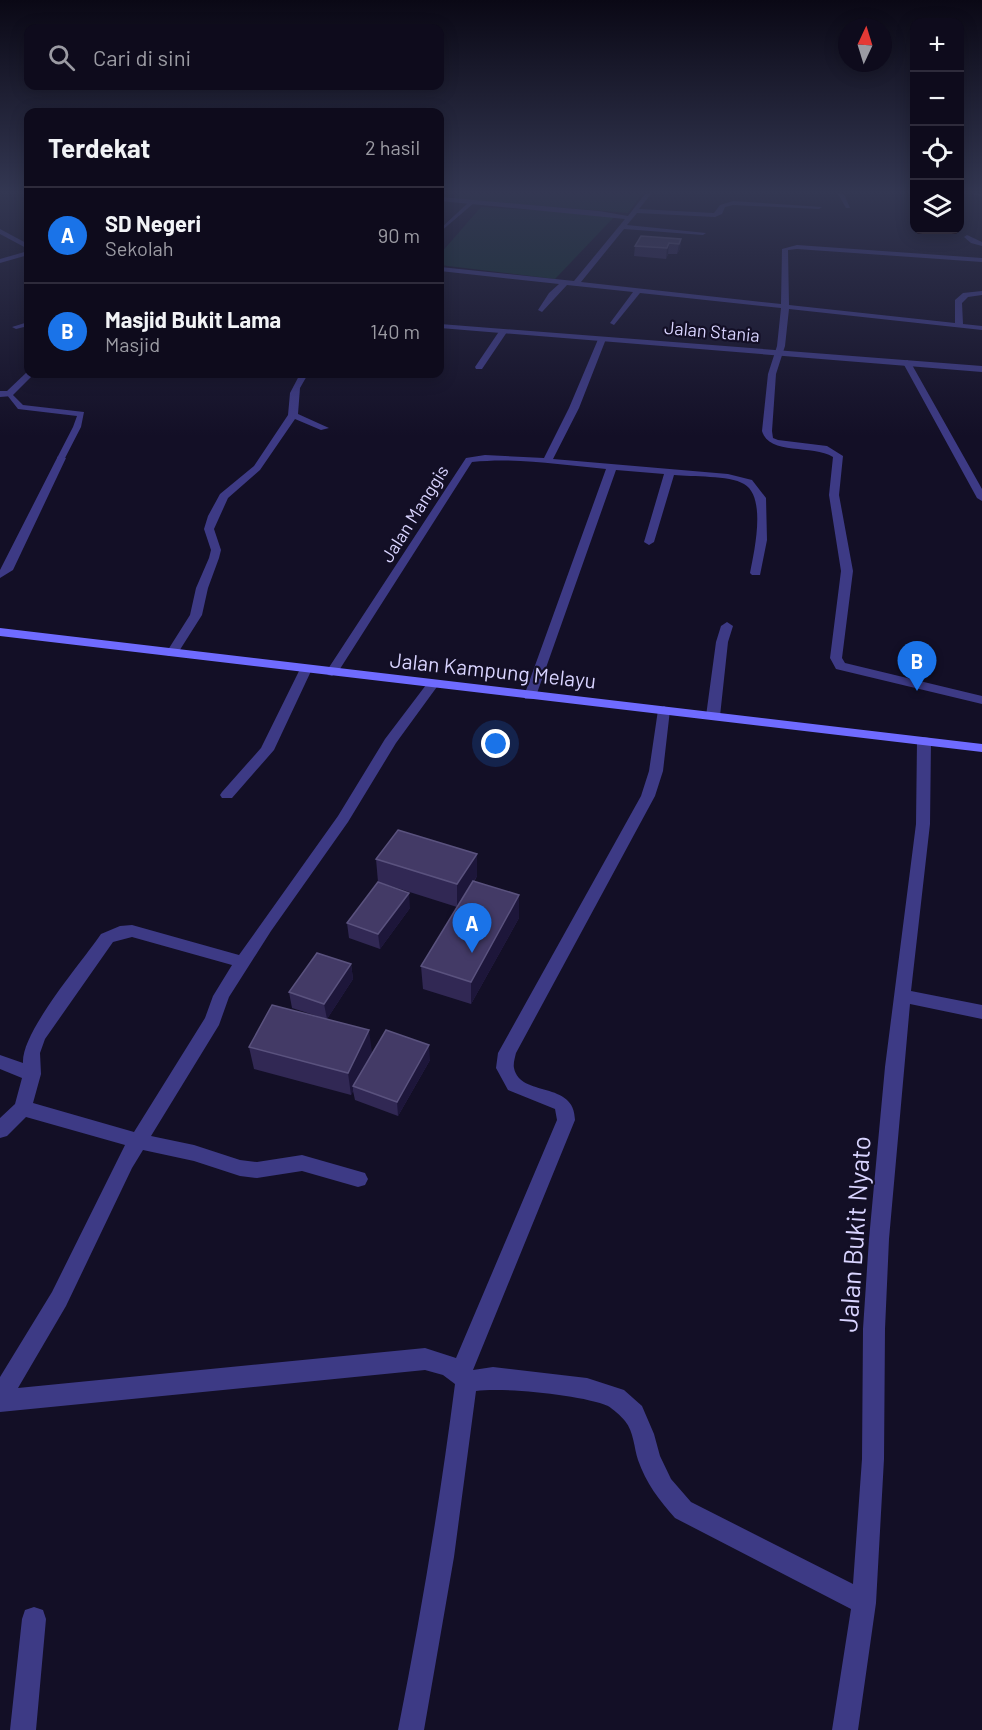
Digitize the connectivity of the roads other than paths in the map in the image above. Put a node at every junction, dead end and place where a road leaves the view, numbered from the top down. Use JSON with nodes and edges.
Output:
{"nodes":[{"id":1,"x":492,"y":275,"type":"edge"},
{"id":2,"x":583,"y":275,"type":"edge"},
{"id":3,"x":785,"y":275,"type":"edge"},
{"id":4,"x":566,"y":283,"type":"junction"},
{"id":5,"x":576,"y":284,"type":"junction"},
{"id":6,"x":638,"y":291,"type":"junction"},
{"id":7,"x":982,"y":293,"type":"edge"},
{"id":8,"x":785,"y":308,"type":"junction"},
{"id":9,"x":542,"y":310,"type":"dead end"},
{"id":10,"x":614,"y":323,"type":"dead end"},
{"id":11,"x":24,"y":325,"type":"edge"},
{"id":12,"x":444,"y":326,"type":"edge"},
{"id":13,"x":16,"y":327,"type":"dead end"},
{"id":14,"x":960,"y":327,"type":"junction"},
{"id":15,"x":982,"y":328,"type":"edge"},
{"id":16,"x":503,"y":332,"type":"junction"},
{"id":17,"x":602,"y":339,"type":"junction"},
{"id":18,"x":777,"y":354,"type":"junction"},
{"id":19,"x":907,"y":363,"type":"junction"},
{"id":20,"x":479,"y":367,"type":"dead end"},
{"id":21,"x":982,"y":369,"type":"edge"},
{"id":22,"x":25,"y":378,"type":"edge"},
{"id":23,"x":300,"y":378,"type":"edge"},
{"id":24,"x":4,"y":394,"type":"edge"},
{"id":25,"x":294,"y":415,"type":"junction"},
{"id":26,"x":324,"y":428,"type":"dead end"},
{"id":27,"x":61,"y":458,"type":"joint"},
{"id":28,"x":547,"y":461,"type":"junction"},
{"id":29,"x":612,"y":467,"type":"junction"},
{"id":30,"x":670,"y":472,"type":"junction"},
{"id":31,"x":982,"y":498,"type":"edge"},
{"id":32,"x":649,"y":542,"type":"dead end"},
{"id":33,"x":756,"y":573,"type":"dead end"},
{"id":34,"x":0,"y":574,"type":"edge"},
{"id":35,"x":727,"y":626,"type":"dead end"},
{"id":36,"x":0,"y":632,"type":"edge"},
{"id":37,"x":172,"y":652,"type":"junction"},
{"id":38,"x":306,"y":669,"type":"junction"},
{"id":39,"x":332,"y":672,"type":"junction"},
{"id":40,"x":433,"y":684,"type":"junction"},
{"id":41,"x":530,"y":696,"type":"junction"},
{"id":42,"x":982,"y":700,"type":"edge"},
{"id":43,"x":664,"y":710,"type":"junction"},
{"id":44,"x":713,"y":716,"type":"junction"},
{"id":45,"x":924,"y":741,"type":"junction"},
{"id":46,"x":982,"y":748,"type":"edge"},
{"id":47,"x":226,"y":795,"type":"dead end"},
{"id":48,"x":242,"y":962,"type":"junction"},
{"id":49,"x":902,"y":996,"type":"junction"},
{"id":50,"x":982,"y":1012,"type":"edge"},
{"id":51,"x":0,"y":1062,"type":"edge"},
{"id":52,"x":32,"y":1074,"type":"junction"},
{"id":53,"x":23,"y":1108,"type":"junction"},
{"id":54,"x":0,"y":1130,"type":"edge"},
{"id":55,"x":139,"y":1141,"type":"junction"},
{"id":56,"x":358,"y":1179,"type":"dead end"},
{"id":57,"x":464,"y":1377,"type":"junction"},
{"id":58,"x":0,"y":1399,"type":"edge"},
{"id":59,"x":864,"y":1603,"type":"junction"},
{"id":60,"x":34,"y":1619,"type":"dead end"},
{"id":61,"x":22,"y":1730,"type":"edge"},
{"id":62,"x":411,"y":1730,"type":"edge"},
{"id":63,"x":845,"y":1730,"type":"edge"}],
"edges":[{"from":1,"to":4,"type":"street"},
{"from":2,"to":5,"type":"street"},
{"from":3,"to":8,"type":"street"},
{"from":4,"to":5,"type":"street"},
{"from":4,"to":9,"type":"street"},
{"from":5,"to":6,"type":"street"},
{"from":6,"to":8,"type":"street"},
{"from":6,"to":10,"type":"street"},
{"from":7,"to":14,"type":"street"},
{"from":8,"to":14,"type":"street"},
{"from":8,"to":18,"type":"street"},
{"from":11,"to":13,"type":"street"},
{"from":12,"to":16,"type":"street","name":"Jalan Stania"},
{"from":14,"to":15,"type":"street"},
{"from":16,"to":17,"type":"street","name":"Jalan Stania"},
{"from":16,"to":20,"type":"street"},
{"from":17,"to":18,"type":"street","name":"Jalan Stania"},
{"from":17,"to":28,"type":"street"},
{"from":18,"to":19,"type":"street","name":"Jalan Stania"},
{"from":18,"to":42,"type":"street"},
{"from":19,"to":21,"type":"street","name":"Jalan Stania"},
{"from":19,"to":31,"type":"street"},
{"from":22,"to":24,"type":"street"},
{"from":23,"to":25,"type":"street"},
{"from":24,"to":27,"type":"lane"},
{"from":25,"to":26,"type":"street"},
{"from":25,"to":37,"type":"street"},
{"from":27,"to":34,"type":"street"},
{"from":28,"to":29,"type":"street"},
{"from":28,"to":39,"type":"street","name":"Jalan Manggis"},
{"from":29,"to":30,"type":"street"},
{"from":29,"to":41,"type":"street"},
{"from":30,"to":32,"type":"street"},
{"from":30,"to":33,"type":"street"},
{"from":35,"to":44,"type":"street"},
{"from":36,"to":37,"type":"main road","name":"Jalan Kampung Melayu"},
{"from":37,"to":38,"type":"main road","name":"Jalan Kampung Melayu"},
{"from":38,"to":39,"type":"main road","name":"Jalan Kampung Melayu"},
{"from":38,"to":47,"type":"street"},
{"from":39,"to":40,"type":"main road","name":"Jalan Kampung Melayu"},
{"from":40,"to":41,"type":"main road","name":"Jalan Kampung Melayu"},
{"from":40,"to":48,"type":"street"},
{"from":41,"to":43,"type":"main road","name":"Jalan Kampung Melayu"},
{"from":43,"to":44,"type":"main road","name":"Jalan Kampung Melayu"},
{"from":43,"to":57,"type":"street"},
{"from":44,"to":45,"type":"main road","name":"Jalan Kampung Melayu"},
{"from":45,"to":46,"type":"main road","name":"Jalan Kampung Melayu"},
{"from":45,"to":49,"type":"street","name":"Jalan Bukit Nyato"},
{"from":48,"to":52,"type":"street"},
{"from":48,"to":55,"type":"street"},
{"from":49,"to":50,"type":"street"},
{"from":49,"to":59,"type":"street","name":"Jalan Bukit Nyato"},
{"from":51,"to":52,"type":"street"},
{"from":52,"to":53,"type":"street"},
{"from":53,"to":54,"type":"street"},
{"from":53,"to":55,"type":"street"},
{"from":55,"to":56,"type":"street"},
{"from":55,"to":58,"type":"street"},
{"from":57,"to":58,"type":"street"},
{"from":57,"to":59,"type":"street"},
{"from":57,"to":62,"type":"street"},
{"from":59,"to":63,"type":"street","name":"Jalan Bukit Nyato"},
{"from":60,"to":61,"type":"street"}]}
